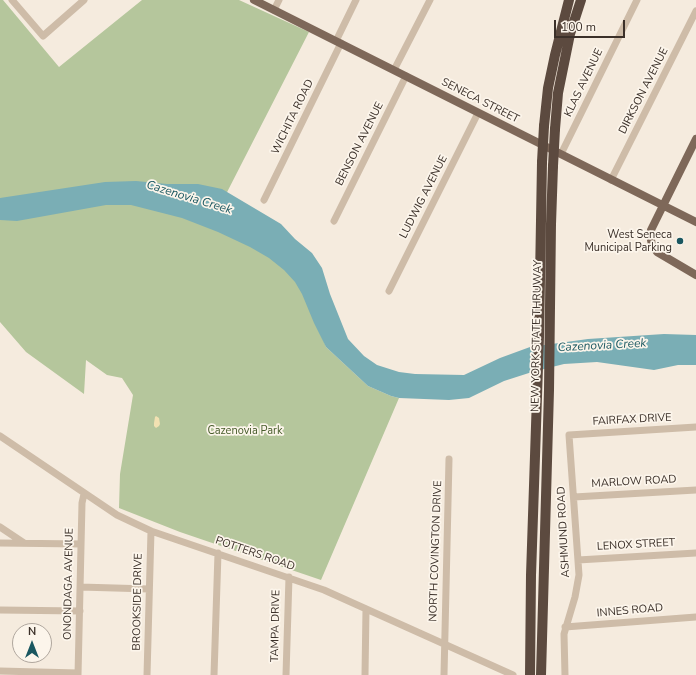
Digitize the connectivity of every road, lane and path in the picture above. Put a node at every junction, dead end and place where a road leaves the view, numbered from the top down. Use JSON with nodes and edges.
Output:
{"nodes":[{"id":1,"x":12,"y":0,"type":"edge"},
{"id":2,"x":84,"y":0,"type":"edge"},
{"id":3,"x":254,"y":0,"type":"edge"},
{"id":4,"x":279,"y":0,"type":"edge"},
{"id":5,"x":356,"y":0,"type":"edge"},
{"id":6,"x":430,"y":0,"type":"edge"},
{"id":7,"x":569,"y":0,"type":"edge"},
{"id":8,"x":581,"y":0,"type":"edge"},
{"id":9,"x":637,"y":0,"type":"edge"},
{"id":10,"x":274,"y":10,"type":"junction"},
{"id":11,"x":696,"y":11,"type":"edge"},
{"id":12,"x":339,"y":42,"type":"junction"},
{"id":13,"x":394,"y":70,"type":"junction"},
{"id":14,"x":406,"y":76,"type":"junction"},
{"id":15,"x":478,"y":113,"type":"junction"},
{"id":16,"x":696,"y":139,"type":"edge"},
{"id":17,"x":560,"y":154,"type":"junction"},
{"id":18,"x":611,"y":180,"type":"junction"},
{"id":19,"x":264,"y":200,"type":"dead end"},
{"id":20,"x":662,"y":206,"type":"junction"},
{"id":21,"x":334,"y":221,"type":"dead end"},
{"id":22,"x":696,"y":222,"type":"edge"},
{"id":23,"x":696,"y":275,"type":"edge"},
{"id":24,"x":389,"y":291,"type":"dead end"},
{"id":25,"x":544,"y":337,"type":"junction"},
{"id":26,"x":696,"y":427,"type":"edge"},
{"id":27,"x":569,"y":434,"type":"joint"},
{"id":28,"x":0,"y":436,"type":"edge"},
{"id":29,"x":449,"y":459,"type":"dead end"},
{"id":30,"x":696,"y":490,"type":"edge"},
{"id":31,"x":84,"y":494,"type":"junction"},
{"id":32,"x":574,"y":497,"type":"junction"},
{"id":33,"x":0,"y":527,"type":"edge"},
{"id":34,"x":151,"y":530,"type":"junction"},
{"id":35,"x":0,"y":533,"type":"edge"},
{"id":36,"x":0,"y":543,"type":"edge"},
{"id":37,"x":15,"y":543,"type":"junction"},
{"id":38,"x":24,"y":544,"type":"junction"},
{"id":39,"x":81,"y":544,"type":"junction"},
{"id":40,"x":218,"y":553,"type":"junction"},
{"id":41,"x":696,"y":553,"type":"edge"},
{"id":42,"x":578,"y":560,"type":"junction"},
{"id":43,"x":289,"y":577,"type":"junction"},
{"id":44,"x":80,"y":587,"type":"junction"},
{"id":45,"x":149,"y":589,"type":"junction"},
{"id":46,"x":366,"y":608,"type":"junction"},
{"id":47,"x":0,"y":610,"type":"edge"},
{"id":48,"x":80,"y":611,"type":"junction"},
{"id":49,"x":696,"y":617,"type":"edge"},
{"id":50,"x":566,"y":627,"type":"junction"},
{"id":51,"x":444,"y":644,"type":"junction"},
{"id":52,"x":527,"y":659,"type":"junction"},
{"id":53,"x":541,"y":670,"type":"edge"},
{"id":54,"x":0,"y":672,"type":"edge"},
{"id":55,"x":78,"y":674,"type":"edge"},
{"id":56,"x":147,"y":675,"type":"edge"},
{"id":57,"x":214,"y":675,"type":"edge"},
{"id":58,"x":286,"y":675,"type":"edge"},
{"id":59,"x":365,"y":675,"type":"edge"},
{"id":60,"x":444,"y":675,"type":"edge"},
{"id":61,"x":513,"y":675,"type":"edge"},
{"id":62,"x":524,"y":675,"type":"edge"},
{"id":63,"x":530,"y":675,"type":"edge"},
{"id":64,"x":565,"y":675,"type":"edge"}],
"edges":[{"from":1,"to":2,"type":"street"},
{"from":3,"to":10,"type":"main road","name":"SENECA STREET"},
{"from":4,"to":10,"type":"street"},
{"from":5,"to":12,"type":"street","name":"WICHITA ROAD"},
{"from":6,"to":13,"type":"street"},
{"from":7,"to":25,"type":"highway","name":"NEW YORK STATE THRUWAY","bridge":true},
{"from":8,"to":25,"type":"highway","name":"NEW YORK STATE THRUWAY","bridge":true},
{"from":9,"to":17,"type":"street","name":"KLAS AVENUE"},
{"from":10,"to":12,"type":"main road","name":"SENECA STREET"},
{"from":11,"to":18,"type":"street","name":"DIRKSON AVENUE"},
{"from":12,"to":13,"type":"main road","name":"SENECA STREET"},
{"from":12,"to":19,"type":"street","name":"WICHITA ROAD"},
{"from":13,"to":14,"type":"main road","name":"SENECA STREET"},
{"from":14,"to":15,"type":"main road","name":"SENECA STREET"},
{"from":14,"to":21,"type":"street","name":"BENSON AVENUE"},
{"from":15,"to":17,"type":"main road","name":"SENECA STREET"},
{"from":15,"to":24,"type":"street","name":"LUDWIG AVENUE"},
{"from":16,"to":20,"type":"main road"},
{"from":17,"to":18,"type":"main road","name":"SENECA STREET"},
{"from":18,"to":20,"type":"main road","name":"SENECA STREET"},
{"from":20,"to":22,"type":"main road","name":"SENECA STREET"},
{"from":20,"to":23,"type":"main road"},
{"from":25,"to":52,"type":"highway","name":"NEW YORK STATE THRUWAY"},
{"from":25,"to":53,"type":"highway","name":"NEW YORK STATE THRUWAY"},
{"from":26,"to":27,"type":"street","name":"FAIRFAX DRIVE"},
{"from":27,"to":32,"type":"street","name":"ASHMUND ROAD"},
{"from":28,"to":31,"type":"street","name":"POTTERS ROAD"},
{"from":29,"to":51,"type":"street","name":"NORTH COVINGTON DRIVE"},
{"from":30,"to":32,"type":"street","name":"MARLOW ROAD"},
{"from":31,"to":34,"type":"street","name":"POTTERS ROAD"},
{"from":31,"to":39,"type":"street","name":"ONONDAGA AVENUE"},
{"from":32,"to":42,"type":"street","name":"ASHMUND ROAD"},
{"from":33,"to":38,"type":"street"},
{"from":34,"to":40,"type":"street","name":"POTTERS ROAD"},
{"from":34,"to":45,"type":"street","name":"BROOKSIDE DRIVE"},
{"from":35,"to":37,"type":"street"},
{"from":36,"to":37,"type":"street"},
{"from":37,"to":38,"type":"street"},
{"from":38,"to":39,"type":"street"},
{"from":39,"to":44,"type":"street","name":"ONONDAGA AVENUE"},
{"from":40,"to":43,"type":"street","name":"POTTERS ROAD"},
{"from":40,"to":57,"type":"street"},
{"from":41,"to":42,"type":"street","name":"LENOX STREET"},
{"from":42,"to":50,"type":"street","name":"ASHMUND ROAD"},
{"from":43,"to":46,"type":"street","name":"POTTERS ROAD"},
{"from":43,"to":58,"type":"street","name":"TAMPA DRIVE"},
{"from":44,"to":45,"type":"street"},
{"from":44,"to":48,"type":"street","name":"ONONDAGA AVENUE"},
{"from":45,"to":56,"type":"street","name":"BROOKSIDE DRIVE"},
{"from":46,"to":51,"type":"street","name":"POTTERS ROAD"},
{"from":46,"to":59,"type":"street"},
{"from":47,"to":48,"type":"street"},
{"from":48,"to":55,"type":"street","name":"ONONDAGA AVENUE"},
{"from":49,"to":50,"type":"street","name":"INNES ROAD"},
{"from":50,"to":64,"type":"street","name":"ASHMUND ROAD"},
{"from":51,"to":60,"type":"street","name":"NORTH COVINGTON DRIVE"},
{"from":51,"to":61,"type":"street","name":"POTTERS ROAD"},
{"from":52,"to":62,"type":"highway"},
{"from":52,"to":63,"type":"highway"},
{"from":54,"to":55,"type":"street"}]}
